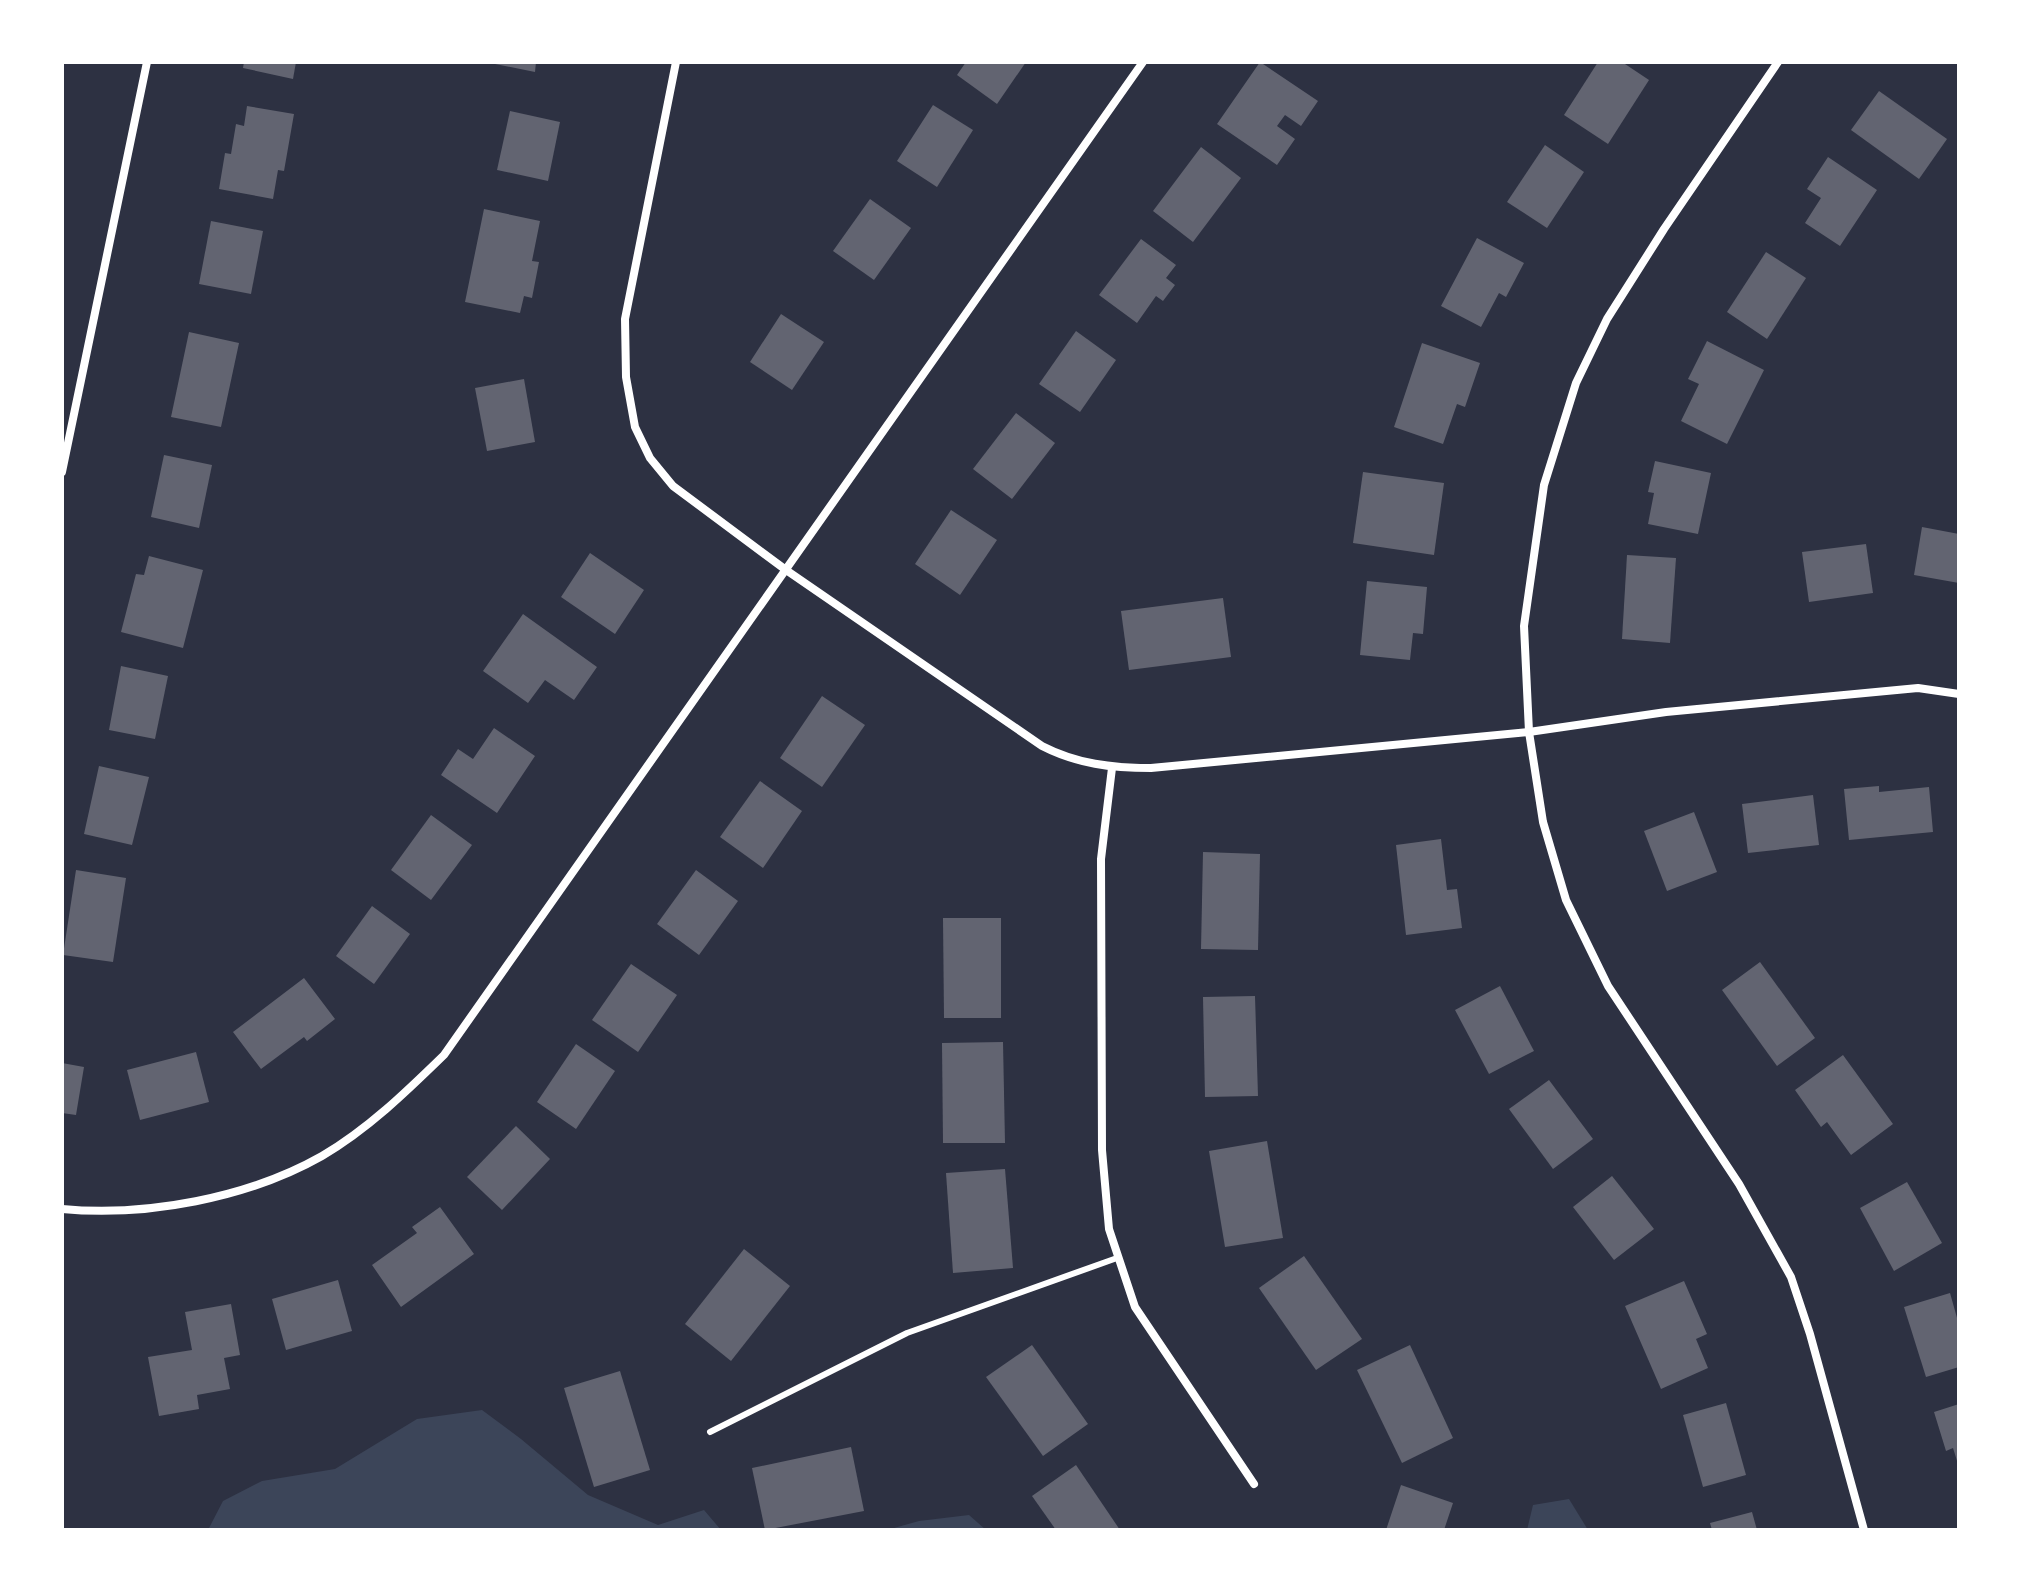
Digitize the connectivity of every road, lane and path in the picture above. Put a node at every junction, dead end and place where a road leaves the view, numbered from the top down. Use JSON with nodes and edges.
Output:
{"nodes":[{"id":1,"x":147,"y":62,"type":"edge"},
{"id":2,"x":676,"y":62,"type":"edge"},
{"id":3,"x":1143,"y":62,"type":"edge"},
{"id":4,"x":1778,"y":62,"type":"edge"},
{"id":5,"x":62,"y":472,"type":"edge"},
{"id":6,"x":786,"y":570,"type":"junction"},
{"id":7,"x":1959,"y":694,"type":"edge"},
{"id":8,"x":1529,"y":732,"type":"junction"},
{"id":9,"x":1112,"y":768,"type":"junction"},
{"id":10,"x":62,"y":1209,"type":"edge"},
{"id":11,"x":1117,"y":1258,"type":"junction"},
{"id":12,"x":710,"y":1432,"type":"dead end"},
{"id":13,"x":1254,"y":1484,"type":"dead end"},
{"id":14,"x":1864,"y":1530,"type":"edge"}],
"edges":[{"from":1,"to":5,"type":"street"},
{"from":2,"to":6,"type":"street"},
{"from":3,"to":6,"type":"street"},
{"from":4,"to":8,"type":"street"},
{"from":6,"to":9,"type":"street"},
{"from":6,"to":10,"type":"street"},
{"from":7,"to":8,"type":"street"},
{"from":8,"to":9,"type":"street"},
{"from":8,"to":14,"type":"street"},
{"from":9,"to":11,"type":"street"},
{"from":11,"to":12,"type":"lane"},
{"from":11,"to":13,"type":"street"}]}
